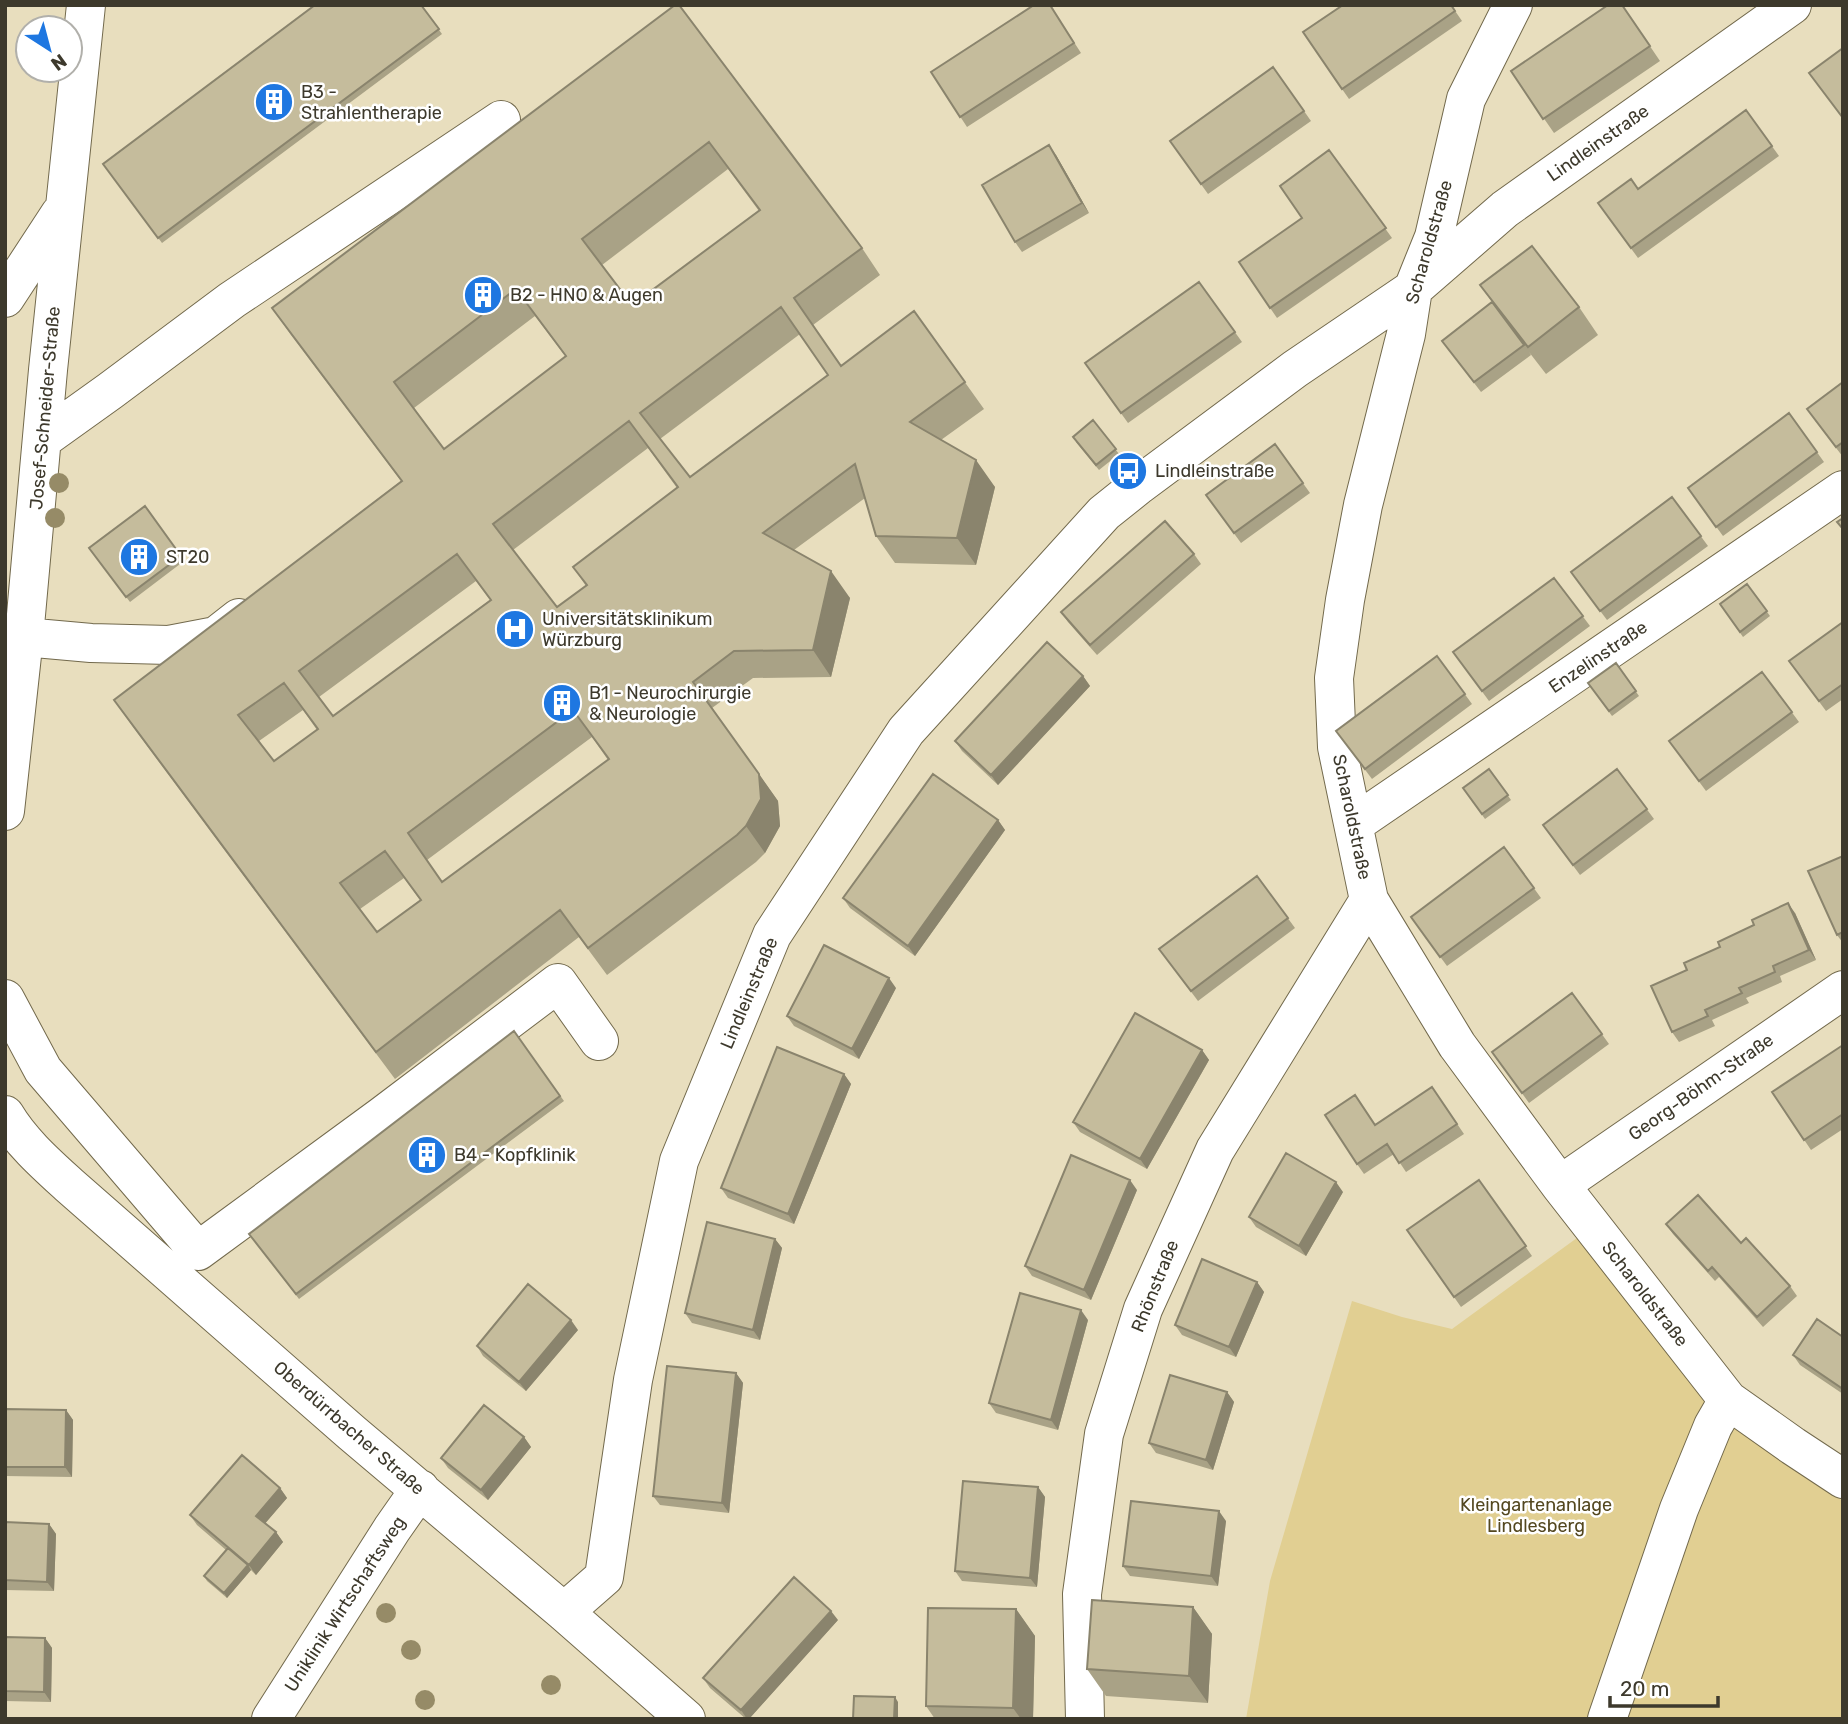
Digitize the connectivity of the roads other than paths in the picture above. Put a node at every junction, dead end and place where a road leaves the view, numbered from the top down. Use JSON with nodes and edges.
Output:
{"nodes":[{"id":1,"x":86,"y":5,"type":"edge"},
{"id":2,"x":1513,"y":5,"type":"edge"},
{"id":3,"x":1792,"y":5,"type":"edge"},
{"id":4,"x":501,"y":120,"type":"dead end"},
{"id":5,"x":65,"y":206,"type":"junction"},
{"id":6,"x":1413,"y":289,"type":"junction"},
{"id":7,"x":5,"y":298,"type":"edge"},
{"id":8,"x":43,"y":439,"type":"junction"},
{"id":9,"x":1843,"y":490,"type":"edge"},
{"id":10,"x":19,"y":526,"type":"edge"},
{"id":11,"x":270,"y":595,"type":"edge"},
{"id":12,"x":24,"y":637,"type":"junction"},
{"id":13,"x":5,"y":811,"type":"edge"},
{"id":14,"x":1354,"y":824,"type":"junction"},
{"id":15,"x":1369,"y":900,"type":"junction"},
{"id":16,"x":1843,"y":990,"type":"edge"},
{"id":17,"x":5,"y":999,"type":"edge"},
{"id":18,"x":599,"y":1041,"type":"dead end"},
{"id":19,"x":5,"y":1115,"type":"edge"},
{"id":20,"x":5,"y":1152,"type":"edge"},
{"id":21,"x":42,"y":1161,"type":"junction"},
{"id":22,"x":1560,"y":1185,"type":"junction"},
{"id":23,"x":184,"y":1262,"type":"junction"},
{"id":24,"x":1728,"y":1400,"type":"junction"},
{"id":25,"x":1843,"y":1479,"type":"edge"},
{"id":26,"x":420,"y":1489,"type":"junction"},
{"id":27,"x":564,"y":1612,"type":"junction"},
{"id":28,"x":271,"y":1719,"type":"edge"},
{"id":29,"x":686,"y":1719,"type":"edge"},
{"id":30,"x":1085,"y":1719,"type":"edge"},
{"id":31,"x":1607,"y":1719,"type":"edge"}],
"edges":[{"from":1,"to":5,"type":"street","name":"Josef-Schneider-Straße"},
{"from":2,"to":6,"type":"street","name":"Scharoldstraße"},
{"from":3,"to":6,"type":"street","name":"Lindleinstraße"},
{"from":4,"to":8,"type":"street"},
{"from":5,"to":7,"type":"street"},
{"from":5,"to":8,"type":"street","name":"Josef-Schneider-Straße"},
{"from":6,"to":14,"type":"street","name":"Scharoldstraße"},
{"from":6,"to":27,"type":"street","name":"Lindleinstraße"},
{"from":8,"to":10,"type":"street","name":"Josef-Schneider-Straße"},
{"from":9,"to":14,"type":"street","name":"Enzelinstraße"},
{"from":10,"to":12,"type":"street","name":"Josef-Schneider-Straße"},
{"from":11,"to":12,"type":"street"},
{"from":12,"to":13,"type":"street","name":"Josef-Schneider-Straße"},
{"from":14,"to":15,"type":"street","name":"Scharoldstraße"},
{"from":15,"to":22,"type":"street","name":"Scharoldstraße"},
{"from":15,"to":30,"type":"street","name":"Rhönstraße"},
{"from":16,"to":22,"type":"street","name":"Georg-Böhm-Straße"},
{"from":17,"to":23,"type":"street"},
{"from":18,"to":23,"type":"street"},
{"from":19,"to":21,"type":"street"},
{"from":20,"to":21,"type":"street","name":"Oberdürrbacher Straße"},
{"from":21,"to":23,"type":"street","name":"Oberdürrbacher Straße"},
{"from":22,"to":24,"type":"street","name":"Scharoldstraße"},
{"from":23,"to":26,"type":"street","name":"Oberdürrbacher Straße"},
{"from":24,"to":25,"type":"street","name":"Scharoldstraße"},
{"from":24,"to":31,"type":"street"},
{"from":26,"to":27,"type":"street","name":"Oberdürrbacher Straße"},
{"from":26,"to":28,"type":"street","name":"Uniklinik Wirtschaftsweg"},
{"from":27,"to":29,"type":"street","name":"Oberdürrbacher Straße"}]}
